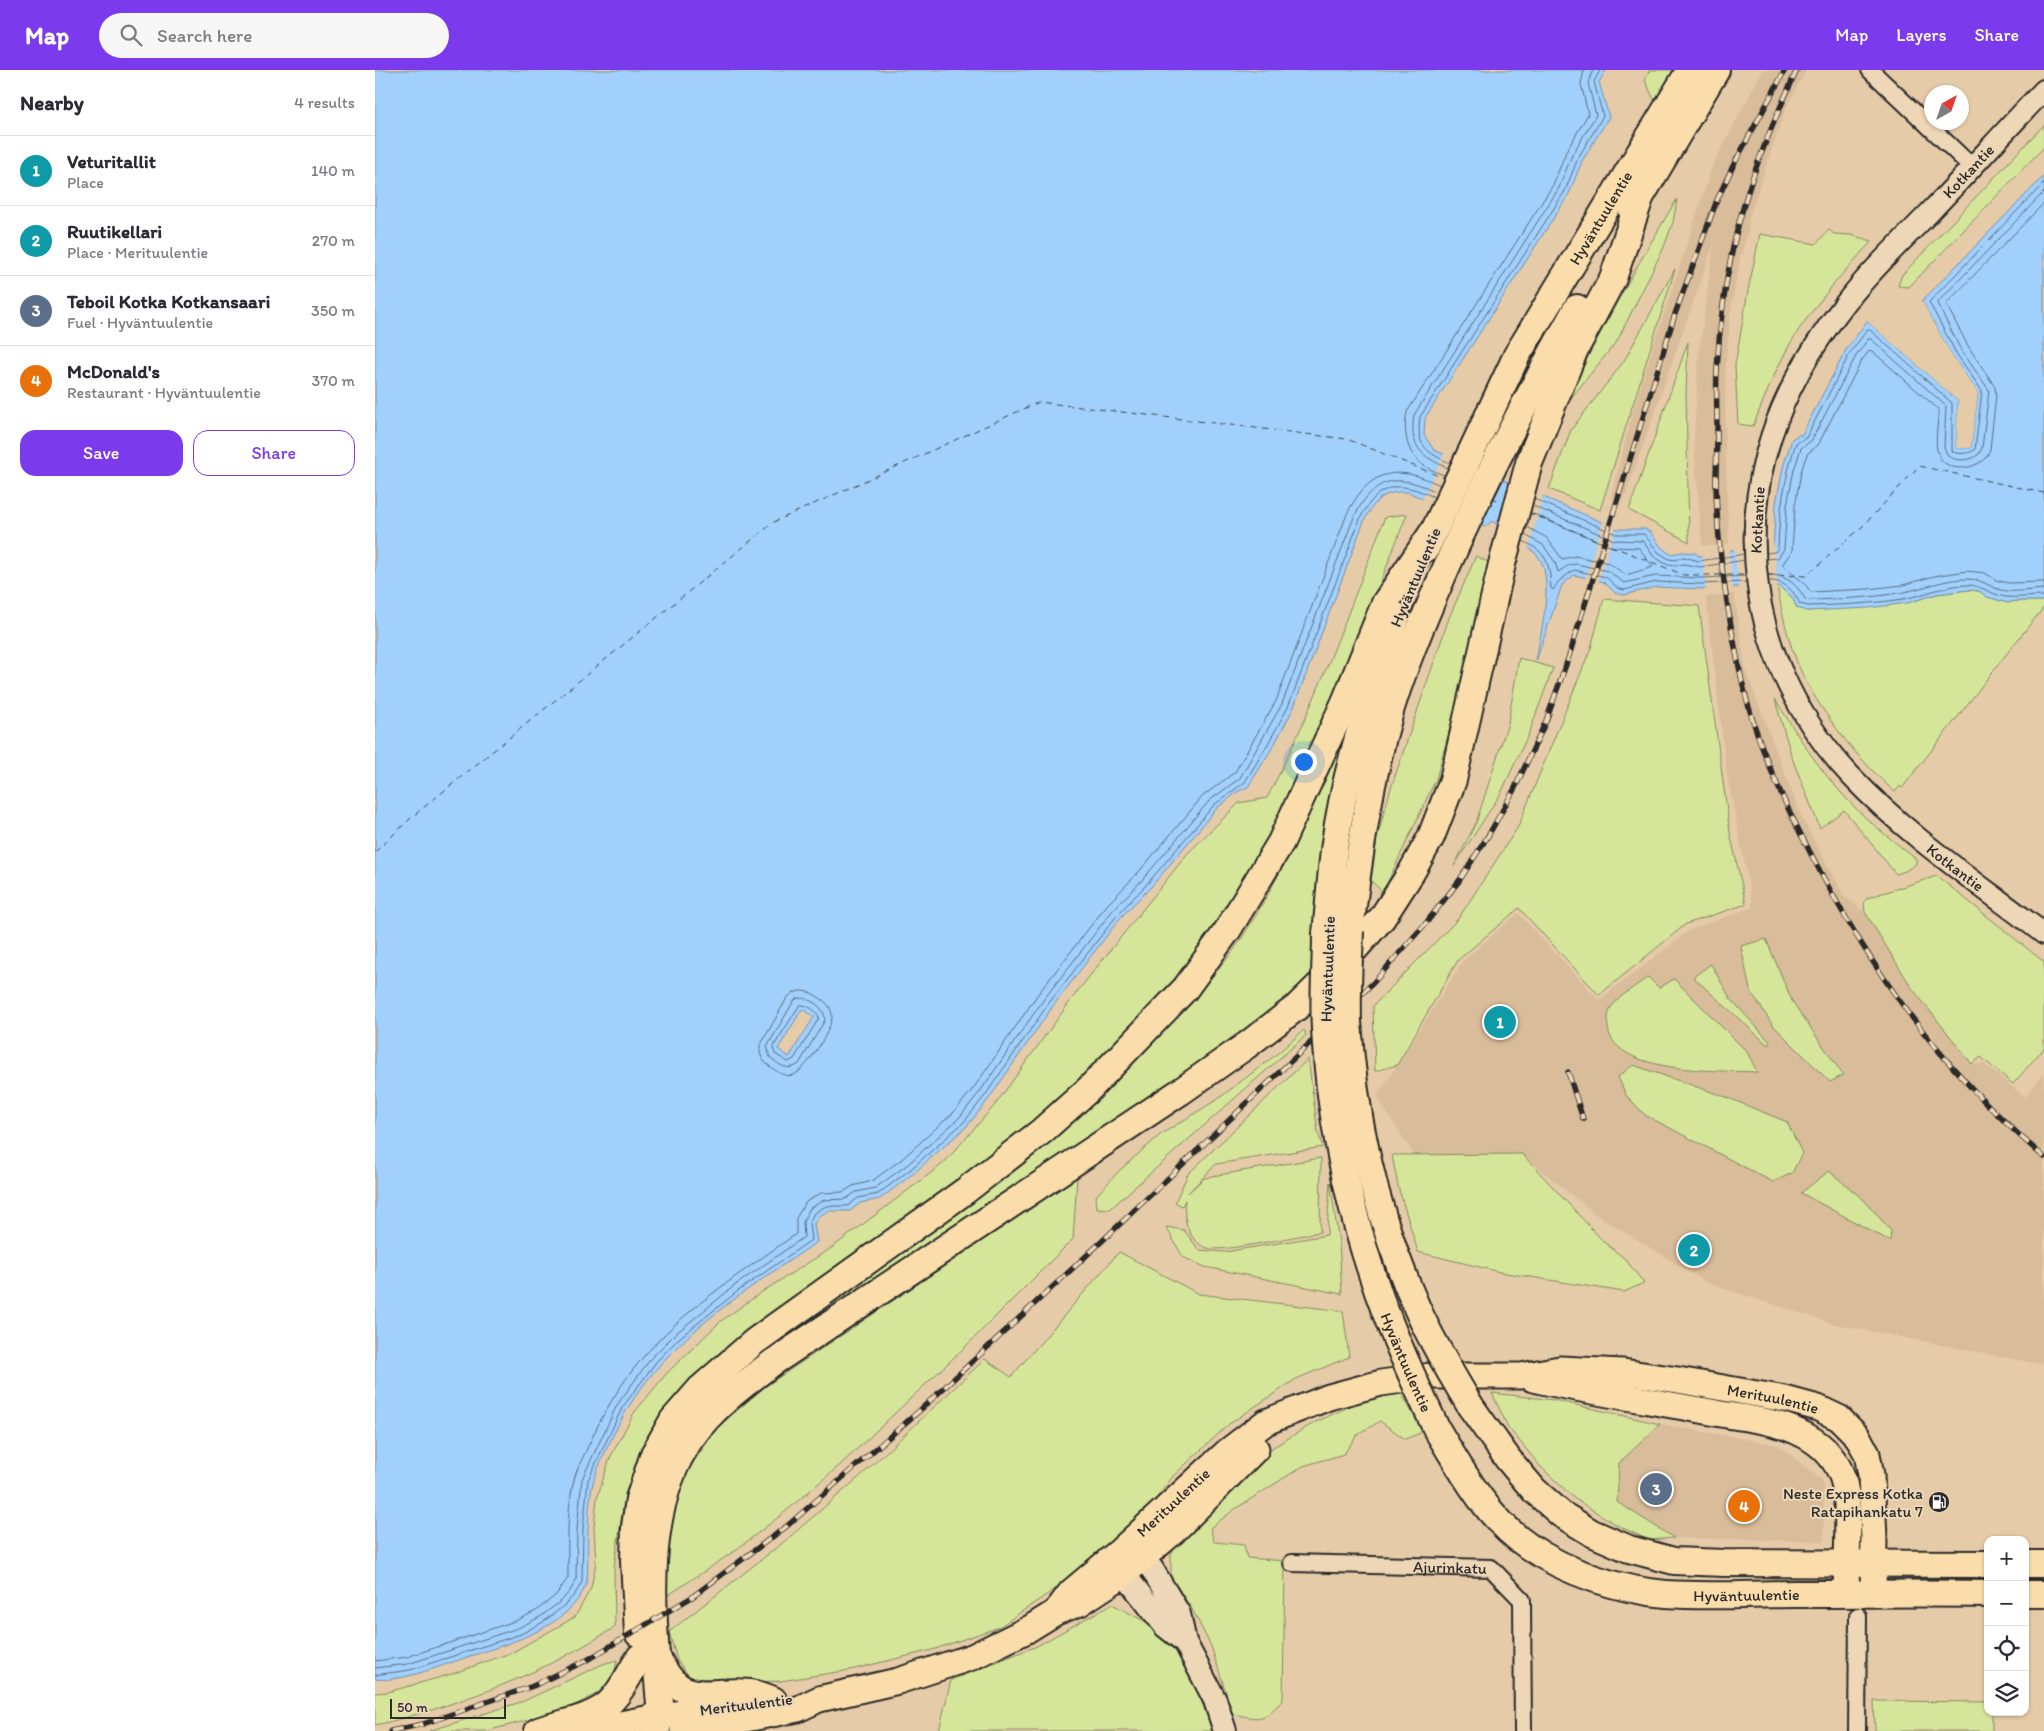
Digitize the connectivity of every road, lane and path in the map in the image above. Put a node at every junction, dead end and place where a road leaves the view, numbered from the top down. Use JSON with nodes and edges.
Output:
{"nodes":[{"id":1,"x":1690,"y":70,"type":"edge"},
{"id":2,"x":1716,"y":70,"type":"edge"},
{"id":3,"x":1870,"y":70,"type":"edge"},
{"id":4,"x":2044,"y":90,"type":"edge"},
{"id":5,"x":1972,"y":167,"type":"junction"},
{"id":6,"x":1640,"y":198,"type":"junction"},
{"id":7,"x":1433,"y":532,"type":"junction"},
{"id":8,"x":1338,"y":932,"type":"junction"},
{"id":9,"x":2044,"y":934,"type":"edge"},
{"id":10,"x":1521,"y":1376,"type":"junction"},
{"id":11,"x":1129,"y":1561,"type":"junction"},
{"id":12,"x":1292,"y":1563,"type":"dead end"},
{"id":13,"x":1847,"y":1563,"type":"junction"},
{"id":14,"x":1874,"y":1564,"type":"junction"},
{"id":15,"x":1984,"y":1564,"type":"edge"},
{"id":16,"x":2029,"y":1564,"type":"edge"},
{"id":17,"x":2044,"y":1564,"type":"edge"},
{"id":18,"x":1846,"y":1594,"type":"junction"},
{"id":19,"x":1873,"y":1594,"type":"junction"},
{"id":20,"x":1984,"y":1594,"type":"edge"},
{"id":21,"x":2029,"y":1594,"type":"edge"},
{"id":22,"x":2044,"y":1594,"type":"edge"},
{"id":23,"x":1858,"y":1616,"type":"dead end"},
{"id":24,"x":648,"y":1657,"type":"junction"},
{"id":25,"x":819,"y":1699,"type":"junction"},
{"id":26,"x":773,"y":1700,"type":"junction"},
{"id":27,"x":653,"y":1724,"type":"edge"},
{"id":28,"x":538,"y":1731,"type":"edge"},
{"id":29,"x":585,"y":1731,"type":"edge"},
{"id":30,"x":683,"y":1731,"type":"edge"},
{"id":31,"x":1225,"y":1731,"type":"edge"},
{"id":32,"x":1523,"y":1731,"type":"edge"},
{"id":33,"x":1857,"y":1731,"type":"edge"}],
"edges":[{"from":1,"to":7,"type":"highway","name":"Hyväntuulentie"},
{"from":2,"to":6,"type":"highway","name":"Hyväntuulentie"},
{"from":3,"to":5,"type":"street"},
{"from":4,"to":5,"type":"street","name":"Kotkantie"},
{"from":5,"to":9,"type":"street","name":"Kotkantie"},
{"from":6,"to":8,"type":"highway","name":"Hyväntuulentie"},
{"from":6,"to":24,"type":"highway"},
{"from":7,"to":8,"type":"highway","name":"Hyväntuulentie"},
{"from":7,"to":24,"type":"highway"},
{"from":8,"to":13,"type":"highway","name":"Hyväntuulentie","bridge":true},
{"from":8,"to":18,"type":"highway","name":"Hyväntuulentie","bridge":true},
{"from":10,"to":11,"type":"main road","name":"Merituulentie"},
{"from":10,"to":13,"type":"main road","name":"Merituulentie"},
{"from":10,"to":14,"type":"main road","name":"Merituulentie"},
{"from":11,"to":25,"type":"main road","name":"Merituulentie"},
{"from":11,"to":31,"type":"main road"},
{"from":12,"to":32,"type":"street","name":"Ajurinkatu"},
{"from":13,"to":14,"type":"highway","name":"Hyväntuulentie"},
{"from":13,"to":18,"type":"main road","name":"Merituulentie"},
{"from":14,"to":15,"type":"highway","name":"Hyväntuulentie"},
{"from":14,"to":19,"type":"main road","name":"Merituulentie"},
{"from":16,"to":17,"type":"highway"},
{"from":18,"to":19,"type":"highway","name":"Hyväntuulentie"},
{"from":19,"to":20,"type":"highway","name":"Hyväntuulentie"},
{"from":21,"to":22,"type":"highway"},
{"from":23,"to":33,"type":"street"},
{"from":24,"to":26,"type":"highway"},
{"from":24,"to":27,"type":"highway"},
{"from":24,"to":28,"type":"highway"},
{"from":25,"to":26,"type":"main road","name":"Merituulentie"},
{"from":25,"to":30,"type":"main road","name":"Merituulentie"},
{"from":26,"to":27,"type":"main road","name":"Merituulentie"},
{"from":27,"to":29,"type":"main road","name":"Merituulentie"}]}
